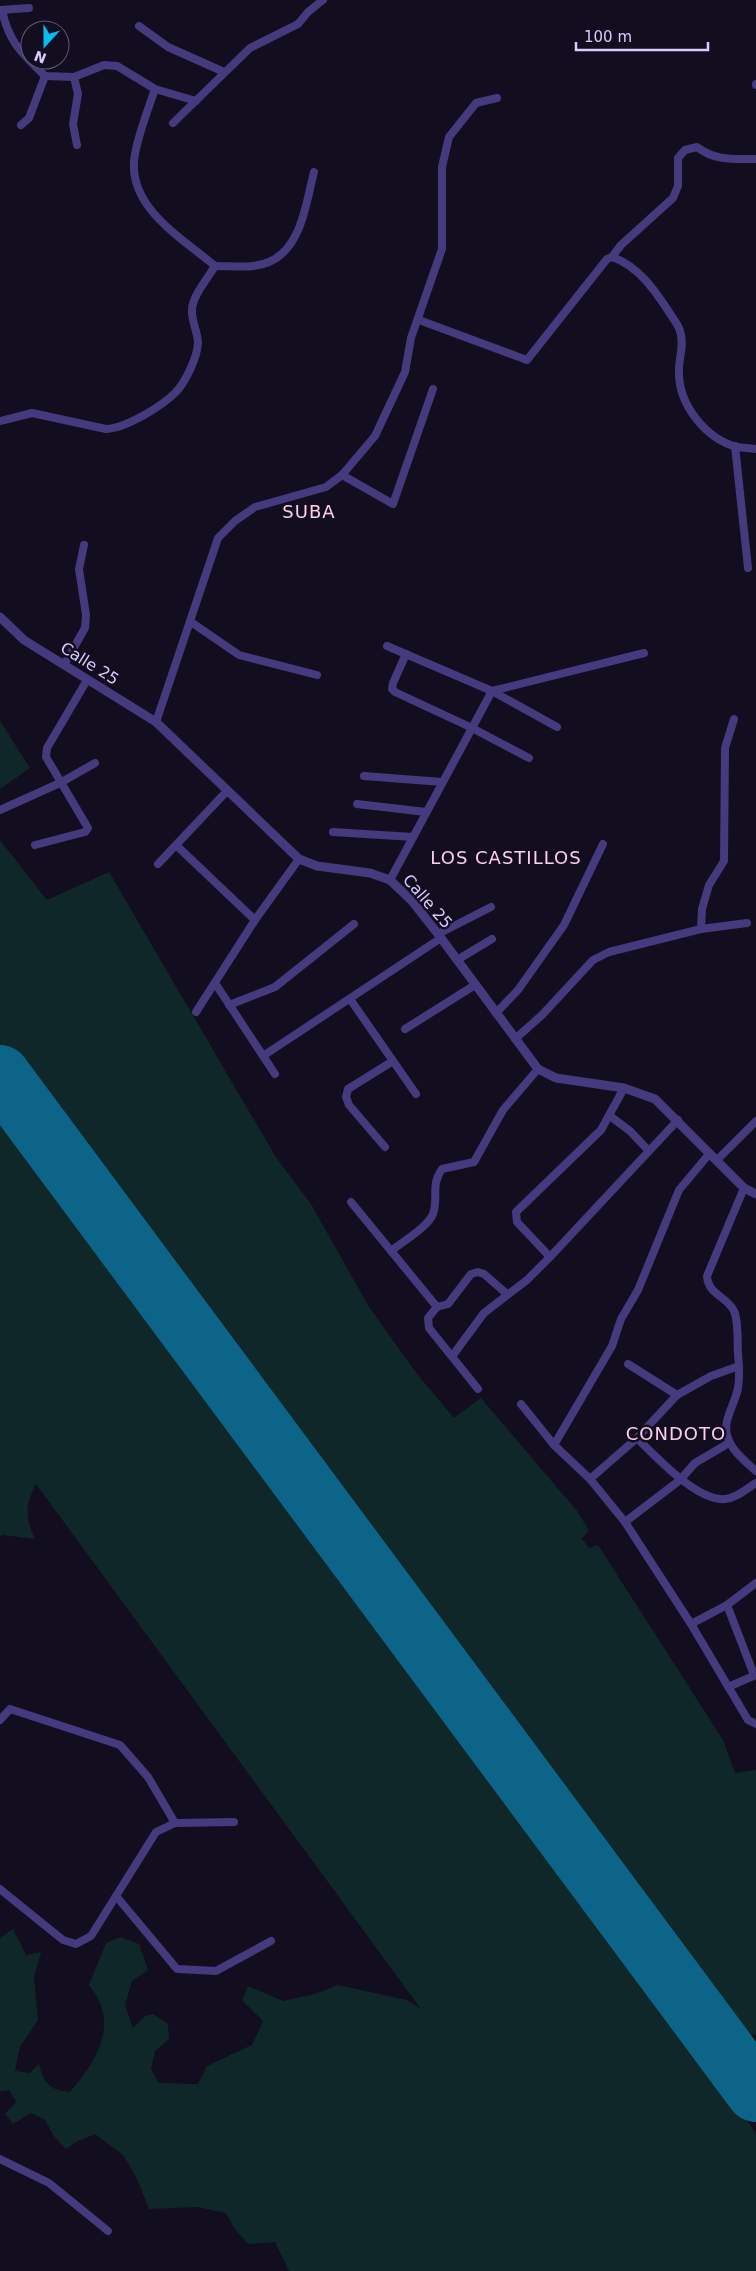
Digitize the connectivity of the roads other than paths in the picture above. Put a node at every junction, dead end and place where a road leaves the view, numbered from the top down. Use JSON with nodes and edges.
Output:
{"nodes":[{"id":1,"x":323,"y":0,"type":"edge"},
{"id":2,"x":30,"y":8,"type":"dead end"},
{"id":3,"x":1,"y":10,"type":"edge"},
{"id":4,"x":139,"y":26,"type":"dead end"},
{"id":5,"x":224,"y":72,"type":"junction"},
{"id":6,"x":45,"y":76,"type":"junction"},
{"id":7,"x":74,"y":77,"type":"junction"},
{"id":8,"x":155,"y":89,"type":"junction"},
{"id":9,"x":497,"y":98,"type":"dead end"},
{"id":10,"x":196,"y":101,"type":"junction"},
{"id":11,"x":173,"y":123,"type":"dead end"},
{"id":12,"x":21,"y":125,"type":"dead end"},
{"id":13,"x":77,"y":145,"type":"dead end"},
{"id":14,"x":756,"y":159,"type":"edge"},
{"id":15,"x":314,"y":172,"type":"dead end"},
{"id":16,"x":612,"y":257,"type":"junction"},
{"id":17,"x":215,"y":266,"type":"junction"},
{"id":18,"x":419,"y":320,"type":"junction"},
{"id":19,"x":433,"y":389,"type":"dead end"},
{"id":20,"x":0,"y":421,"type":"edge"},
{"id":21,"x":735,"y":446,"type":"junction"},
{"id":22,"x":756,"y":449,"type":"edge"},
{"id":23,"x":342,"y":476,"type":"junction"},
{"id":24,"x":84,"y":545,"type":"dead end"},
{"id":25,"x":748,"y":568,"type":"dead end"},
{"id":26,"x":0,"y":618,"type":"edge"},
{"id":27,"x":191,"y":622,"type":"junction"},
{"id":28,"x":387,"y":646,"type":"dead end"},
{"id":29,"x":644,"y":653,"type":"dead end"},
{"id":30,"x":406,"y":654,"type":"junction"},
{"id":31,"x":64,"y":666,"type":"junction"},
{"id":32,"x":317,"y":675,"type":"dead end"},
{"id":33,"x":87,"y":680,"type":"junction"},
{"id":34,"x":492,"y":691,"type":"junction"},
{"id":35,"x":734,"y":719,"type":"dead end"},
{"id":36,"x":156,"y":722,"type":"junction"},
{"id":37,"x":470,"y":727,"type":"junction"},
{"id":38,"x":557,"y":727,"type":"dead end"},
{"id":39,"x":529,"y":758,"type":"dead end"},
{"id":40,"x":95,"y":763,"type":"dead end"},
{"id":41,"x":364,"y":776,"type":"dead end"},
{"id":42,"x":442,"y":782,"type":"junction"},
{"id":43,"x":60,"y":783,"type":"junction"},
{"id":44,"x":227,"y":791,"type":"junction"},
{"id":45,"x":357,"y":804,"type":"dead end"},
{"id":46,"x":0,"y":810,"type":"edge"},
{"id":47,"x":426,"y":812,"type":"junction"},
{"id":48,"x":333,"y":832,"type":"dead end"},
{"id":49,"x":413,"y":838,"type":"junction"},
{"id":50,"x":603,"y":844,"type":"dead end"},
{"id":51,"x":35,"y":845,"type":"dead end"},
{"id":52,"x":176,"y":845,"type":"junction"},
{"id":53,"x":299,"y":859,"type":"junction"},
{"id":54,"x":158,"y":864,"type":"dead end"},
{"id":55,"x":390,"y":880,"type":"junction"},
{"id":56,"x":491,"y":907,"type":"dead end"},
{"id":57,"x":255,"y":920,"type":"junction"},
{"id":58,"x":746,"y":923,"type":"dead end"},
{"id":59,"x":354,"y":924,"type":"dead end"},
{"id":60,"x":701,"y":929,"type":"junction"},
{"id":61,"x":440,"y":936,"type":"junction"},
{"id":62,"x":492,"y":939,"type":"dead end"},
{"id":63,"x":457,"y":960,"type":"junction"},
{"id":64,"x":214,"y":983,"type":"junction"},
{"id":65,"x":475,"y":985,"type":"junction"},
{"id":66,"x":350,"y":999,"type":"junction"},
{"id":67,"x":229,"y":1005,"type":"junction"},
{"id":68,"x":196,"y":1012,"type":"dead end"},
{"id":69,"x":496,"y":1013,"type":"junction"},
{"id":70,"x":405,"y":1029,"type":"dead end"},
{"id":71,"x":515,"y":1039,"type":"junction"},
{"id":72,"x":263,"y":1056,"type":"junction"},
{"id":73,"x":393,"y":1061,"type":"junction"},
{"id":74,"x":538,"y":1069,"type":"junction"},
{"id":75,"x":274,"y":1074,"type":"dead end"},
{"id":76,"x":624,"y":1088,"type":"junction"},
{"id":77,"x":416,"y":1094,"type":"dead end"},
{"id":78,"x":610,"y":1116,"type":"junction"},
{"id":79,"x":678,"y":1120,"type":"junction"},
{"id":80,"x":756,"y":1120,"type":"edge"},
{"id":81,"x":385,"y":1147,"type":"dead end"},
{"id":82,"x":649,"y":1151,"type":"junction"},
{"id":83,"x":713,"y":1156,"type":"junction"},
{"id":84,"x":744,"y":1188,"type":"junction"},
{"id":85,"x":756,"y":1194,"type":"edge"},
{"id":86,"x":351,"y":1202,"type":"dead end"},
{"id":87,"x":391,"y":1251,"type":"junction"},
{"id":88,"x":550,"y":1257,"type":"junction"},
{"id":89,"x":507,"y":1294,"type":"junction"},
{"id":90,"x":437,"y":1307,"type":"junction"},
{"id":91,"x":453,"y":1355,"type":"junction"},
{"id":92,"x":628,"y":1364,"type":"dead end"},
{"id":93,"x":739,"y":1366,"type":"junction"},
{"id":94,"x":478,"y":1388,"type":"dead end"},
{"id":95,"x":677,"y":1395,"type":"junction"},
{"id":96,"x":521,"y":1404,"type":"dead end"},
{"id":97,"x":637,"y":1438,"type":"junction"},
{"id":98,"x":729,"y":1443,"type":"junction"},
{"id":99,"x":554,"y":1445,"type":"junction"},
{"id":100,"x":756,"y":1471,"type":"edge"},
{"id":101,"x":590,"y":1479,"type":"junction"},
{"id":102,"x":680,"y":1480,"type":"junction"},
{"id":103,"x":756,"y":1483,"type":"edge"},
{"id":104,"x":625,"y":1522,"type":"junction"},
{"id":105,"x":756,"y":1583,"type":"edge"},
{"id":106,"x":727,"y":1606,"type":"junction"},
{"id":107,"x":691,"y":1624,"type":"junction"},
{"id":108,"x":755,"y":1675,"type":"edge"},
{"id":109,"x":728,"y":1687,"type":"junction"},
{"id":110,"x":0,"y":1720,"type":"edge"},
{"id":111,"x":754,"y":1724,"type":"edge"},
{"id":112,"x":234,"y":1822,"type":"dead end"},
{"id":113,"x":175,"y":1823,"type":"junction"},
{"id":114,"x":0,"y":1889,"type":"edge"},
{"id":115,"x":116,"y":1896,"type":"junction"},
{"id":116,"x":271,"y":1941,"type":"dead end"},
{"id":117,"x":0,"y":2159,"type":"edge"},
{"id":118,"x":108,"y":2231,"type":"dead end"}],
"edges":[{"from":1,"to":5,"type":"street"},
{"from":2,"to":3,"type":"street"},
{"from":3,"to":6,"type":"street"},
{"from":4,"to":5,"type":"street"},
{"from":5,"to":10,"type":"street"},
{"from":6,"to":7,"type":"street"},
{"from":6,"to":12,"type":"street"},
{"from":7,"to":8,"type":"street"},
{"from":7,"to":13,"type":"street"},
{"from":8,"to":10,"type":"street"},
{"from":8,"to":17,"type":"street"},
{"from":9,"to":18,"type":"street"},
{"from":10,"to":11,"type":"street"},
{"from":14,"to":16,"type":"street"},
{"from":15,"to":17,"type":"street"},
{"from":16,"to":18,"type":"street"},
{"from":16,"to":21,"type":"street"},
{"from":17,"to":20,"type":"street"},
{"from":18,"to":23,"type":"street"},
{"from":19,"to":23,"type":"street"},
{"from":21,"to":22,"type":"street"},
{"from":21,"to":25,"type":"street"},
{"from":23,"to":27,"type":"street"},
{"from":24,"to":31,"type":"street"},
{"from":26,"to":31,"type":"street","name":"Calle 25"},
{"from":27,"to":32,"type":"street"},
{"from":27,"to":36,"type":"street"},
{"from":28,"to":30,"type":"street"},
{"from":29,"to":34,"type":"street"},
{"from":30,"to":34,"type":"street"},
{"from":30,"to":37,"type":"street"},
{"from":31,"to":33,"type":"street","name":"Calle 25"},
{"from":33,"to":36,"type":"street","name":"Calle 25"},
{"from":33,"to":43,"type":"street"},
{"from":34,"to":37,"type":"street"},
{"from":34,"to":38,"type":"street"},
{"from":35,"to":60,"type":"street"},
{"from":36,"to":44,"type":"street","name":"Calle 25"},
{"from":37,"to":39,"type":"street"},
{"from":37,"to":42,"type":"street"},
{"from":40,"to":43,"type":"street"},
{"from":41,"to":42,"type":"street"},
{"from":42,"to":47,"type":"street"},
{"from":43,"to":46,"type":"street"},
{"from":43,"to":51,"type":"street"},
{"from":44,"to":52,"type":"street"},
{"from":44,"to":53,"type":"street","name":"Calle 25"},
{"from":45,"to":47,"type":"street"},
{"from":47,"to":49,"type":"street"},
{"from":48,"to":49,"type":"street"},
{"from":49,"to":55,"type":"street"},
{"from":50,"to":69,"type":"street"},
{"from":52,"to":54,"type":"street"},
{"from":52,"to":57,"type":"street"},
{"from":53,"to":55,"type":"street","name":"Calle 25"},
{"from":53,"to":57,"type":"street"},
{"from":55,"to":61,"type":"street","name":"Calle 25"},
{"from":56,"to":61,"type":"street"},
{"from":57,"to":64,"type":"street"},
{"from":58,"to":60,"type":"street"},
{"from":59,"to":67,"type":"street"},
{"from":60,"to":71,"type":"street"},
{"from":61,"to":63,"type":"street","name":"Calle 25"},
{"from":61,"to":66,"type":"street"},
{"from":62,"to":63,"type":"street"},
{"from":63,"to":65,"type":"street","name":"Calle 25"},
{"from":64,"to":67,"type":"street"},
{"from":64,"to":68,"type":"street"},
{"from":65,"to":69,"type":"street","name":"Calle 25"},
{"from":65,"to":70,"type":"street"},
{"from":66,"to":72,"type":"street"},
{"from":66,"to":73,"type":"street"},
{"from":67,"to":72,"type":"street"},
{"from":69,"to":71,"type":"street","name":"Calle 25"},
{"from":71,"to":74,"type":"street","name":"Calle 25"},
{"from":72,"to":75,"type":"street"},
{"from":73,"to":77,"type":"street"},
{"from":73,"to":81,"type":"street"},
{"from":74,"to":76,"type":"street","name":"Calle 25"},
{"from":74,"to":87,"type":"street"},
{"from":76,"to":78,"type":"street"},
{"from":76,"to":79,"type":"street","name":"Calle 25"},
{"from":78,"to":82,"type":"street"},
{"from":78,"to":88,"type":"street"},
{"from":79,"to":82,"type":"street"},
{"from":79,"to":83,"type":"street","name":"Calle 25"},
{"from":80,"to":83,"type":"street"},
{"from":82,"to":88,"type":"street"},
{"from":83,"to":84,"type":"street","name":"Calle 25"},
{"from":83,"to":99,"type":"street"},
{"from":84,"to":85,"type":"street","name":"Calle 25"},
{"from":84,"to":93,"type":"street"},
{"from":86,"to":87,"type":"street"},
{"from":87,"to":90,"type":"street"},
{"from":88,"to":89,"type":"street"},
{"from":89,"to":90,"type":"street"},
{"from":89,"to":91,"type":"street"},
{"from":90,"to":91,"type":"street"},
{"from":91,"to":94,"type":"street"},
{"from":92,"to":95,"type":"street"},
{"from":93,"to":95,"type":"street"},
{"from":93,"to":98,"type":"street"},
{"from":95,"to":97,"type":"street"},
{"from":96,"to":99,"type":"street"},
{"from":97,"to":101,"type":"street"},
{"from":97,"to":102,"type":"street"},
{"from":98,"to":100,"type":"street"},
{"from":98,"to":102,"type":"street"},
{"from":99,"to":101,"type":"street"},
{"from":101,"to":104,"type":"street"},
{"from":102,"to":103,"type":"street"},
{"from":102,"to":104,"type":"street"},
{"from":104,"to":107,"type":"street"},
{"from":105,"to":106,"type":"street"},
{"from":106,"to":107,"type":"street"},
{"from":106,"to":108,"type":"street"},
{"from":107,"to":109,"type":"street"},
{"from":108,"to":109,"type":"street"},
{"from":109,"to":111,"type":"street"},
{"from":110,"to":113,"type":"street"},
{"from":112,"to":113,"type":"street"},
{"from":113,"to":115,"type":"street"},
{"from":114,"to":115,"type":"street"},
{"from":115,"to":116,"type":"street"},
{"from":117,"to":118,"type":"street"}]}
